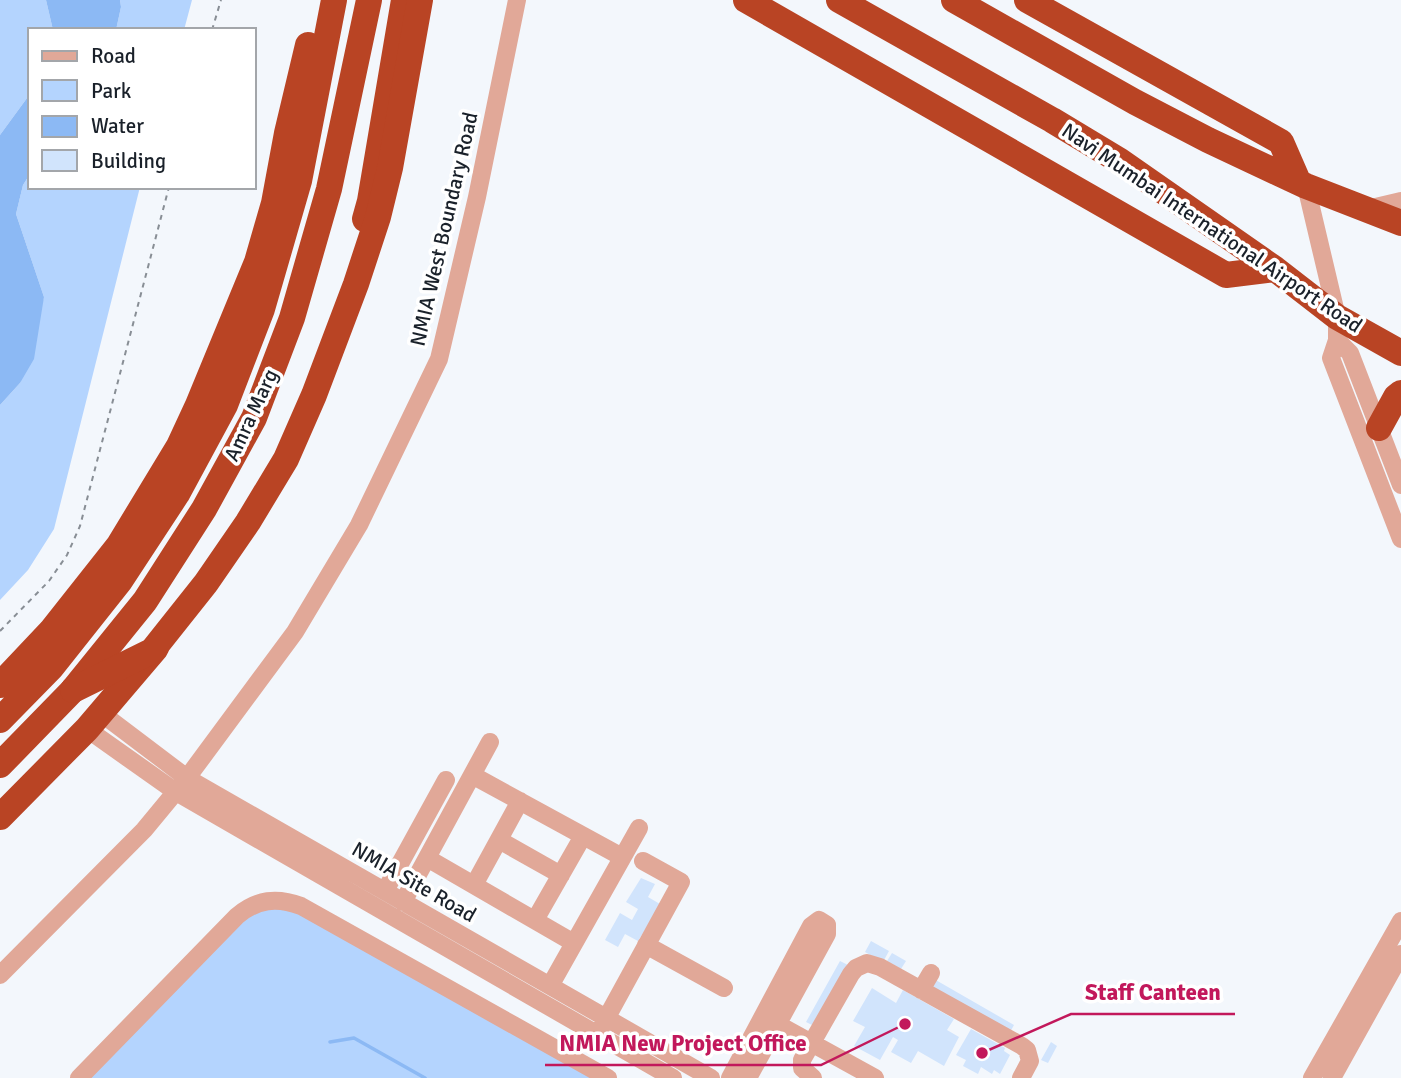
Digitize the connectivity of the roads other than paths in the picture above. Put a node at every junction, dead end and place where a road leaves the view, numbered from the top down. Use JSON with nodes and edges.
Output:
{"nodes":[{"id":1,"x":318,"y":0,"type":"edge"},
{"id":2,"x":334,"y":0,"type":"edge"},
{"id":3,"x":369,"y":0,"type":"edge"},
{"id":4,"x":404,"y":0,"type":"edge"},
{"id":5,"x":420,"y":0,"type":"edge"},
{"id":6,"x":517,"y":0,"type":"edge"},
{"id":7,"x":746,"y":0,"type":"edge"},
{"id":8,"x":839,"y":0,"type":"edge"},
{"id":9,"x":954,"y":0,"type":"edge"},
{"id":10,"x":1027,"y":0,"type":"edge"},
{"id":11,"x":1302,"y":183,"type":"junction"},
{"id":12,"x":1401,"y":201,"type":"edge"},
{"id":13,"x":1367,"y":209,"type":"junction"},
{"id":14,"x":1401,"y":223,"type":"edge"},
{"id":15,"x":1275,"y":269,"type":"junction"},
{"id":16,"x":1337,"y":328,"type":"junction"},
{"id":17,"x":1401,"y":353,"type":"edge"},
{"id":18,"x":1401,"y":393,"type":"edge"},
{"id":19,"x":1379,"y":428,"type":"junction"},
{"id":20,"x":1401,"y":485,"type":"edge"},
{"id":21,"x":1401,"y":540,"type":"edge"},
{"id":22,"x":0,"y":685,"type":"edge"},
{"id":23,"x":73,"y":690,"type":"junction"},
{"id":24,"x":0,"y":720,"type":"edge"},
{"id":25,"x":94,"y":721,"type":"junction"},
{"id":26,"x":490,"y":741,"type":"dead end"},
{"id":27,"x":0,"y":765,"type":"edge"},
{"id":28,"x":472,"y":775,"type":"junction"},
{"id":29,"x":446,"y":780,"type":"dead end"},
{"id":30,"x":181,"y":785,"type":"junction"},
{"id":31,"x":520,"y":801,"type":"junction"},
{"id":32,"x":0,"y":817,"type":"edge"},
{"id":33,"x":639,"y":828,"type":"dead end"},
{"id":34,"x":583,"y":836,"type":"junction"},
{"id":35,"x":499,"y":840,"type":"junction"},
{"id":36,"x":427,"y":858,"type":"junction"},
{"id":37,"x":622,"y":858,"type":"junction"},
{"id":38,"x":643,"y":861,"type":"dead end"},
{"id":39,"x":561,"y":875,"type":"junction"},
{"id":40,"x":474,"y":885,"type":"junction"},
{"id":41,"x":385,"y":891,"type":"junction"},
{"id":42,"x":403,"y":902,"type":"junction"},
{"id":43,"x":535,"y":920,"type":"junction"},
{"id":44,"x":1401,"y":921,"type":"edge"},
{"id":45,"x":574,"y":943,"type":"junction"},
{"id":46,"x":646,"y":945,"type":"junction"},
{"id":47,"x":1401,"y":954,"type":"edge"},
{"id":48,"x":931,"y":973,"type":"dead end"},
{"id":49,"x":0,"y":975,"type":"edge"},
{"id":50,"x":550,"y":986,"type":"junction"},
{"id":51,"x":724,"y":988,"type":"dead end"},
{"id":52,"x":921,"y":990,"type":"junction"},
{"id":53,"x":1362,"y":1007,"type":"junction"},
{"id":54,"x":770,"y":1020,"type":"junction"},
{"id":55,"x":602,"y":1026,"type":"junction"},
{"id":56,"x":812,"y":1042,"type":"junction"},
{"id":57,"x":79,"y":1078,"type":"edge"},
{"id":58,"x":608,"y":1078,"type":"edge"},
{"id":59,"x":673,"y":1078,"type":"edge"},
{"id":60,"x":711,"y":1078,"type":"edge"},
{"id":61,"x":730,"y":1078,"type":"edge"},
{"id":62,"x":748,"y":1078,"type":"edge"},
{"id":63,"x":813,"y":1078,"type":"edge"},
{"id":64,"x":875,"y":1078,"type":"edge"},
{"id":65,"x":1021,"y":1078,"type":"edge"},
{"id":66,"x":1312,"y":1078,"type":"edge"},
{"id":67,"x":1332,"y":1078,"type":"edge"}],
"edges":[{"from":1,"to":22,"type":"highway"},
{"from":2,"to":24,"type":"highway","name":"Amra Marg"},
{"from":3,"to":23,"type":"highway","name":"Amra Marg"},
{"from":4,"to":25,"type":"highway"},
{"from":5,"to":23,"type":"highway","bridge":true},
{"from":6,"to":30,"type":"street","name":"NMIA West Boundary Road"},
{"from":7,"to":15,"type":"highway"},
{"from":8,"to":15,"type":"highway","name":"Navi Mumbai International Airport Road"},
{"from":9,"to":11,"type":"highway"},
{"from":10,"to":11,"type":"highway"},
{"from":11,"to":13,"type":"highway"},
{"from":11,"to":16,"type":"street"},
{"from":12,"to":13,"type":"street"},
{"from":13,"to":14,"type":"highway"},
{"from":15,"to":16,"type":"highway","name":"Navi Mumbai International Airport Road"},
{"from":16,"to":17,"type":"highway","name":"Navi Mumbai International Airport Road"},
{"from":16,"to":19,"type":"street"},
{"from":16,"to":21,"type":"street"},
{"from":18,"to":19,"type":"highway"},
{"from":19,"to":20,"type":"street"},
{"from":23,"to":27,"type":"highway","name":"Amra Marg"},
{"from":25,"to":30,"type":"street","name":"NMIA Site Road"},
{"from":25,"to":32,"type":"highway"},
{"from":26,"to":28,"type":"street"},
{"from":28,"to":31,"type":"street"},
{"from":28,"to":36,"type":"street"},
{"from":29,"to":41,"type":"street"},
{"from":30,"to":41,"type":"street","name":"NMIA Site Road"},
{"from":30,"to":49,"type":"street","name":"NMIA West Boundary Road"},
{"from":30,"to":55,"type":"street"},
{"from":31,"to":34,"type":"street"},
{"from":31,"to":35,"type":"street"},
{"from":33,"to":37,"type":"street"},
{"from":34,"to":37,"type":"street"},
{"from":34,"to":39,"type":"street"},
{"from":35,"to":39,"type":"street"},
{"from":35,"to":40,"type":"street"},
{"from":36,"to":40,"type":"street"},
{"from":36,"to":42,"type":"street"},
{"from":37,"to":45,"type":"street"},
{"from":38,"to":46,"type":"street"},
{"from":39,"to":43,"type":"street"},
{"from":40,"to":43,"type":"street"},
{"from":41,"to":42,"type":"street","name":"NMIA Site Road"},
{"from":42,"to":50,"type":"street","name":"NMIA Site Road"},
{"from":43,"to":45,"type":"street"},
{"from":44,"to":53,"type":"street"},
{"from":45,"to":50,"type":"street"},
{"from":46,"to":51,"type":"street"},
{"from":46,"to":55,"type":"street"},
{"from":47,"to":53,"type":"street"},
{"from":48,"to":52,"type":"street"},
{"from":50,"to":55,"type":"street","name":"NMIA Site Road"},
{"from":52,"to":56,"type":"street"},
{"from":52,"to":65,"type":"street"},
{"from":53,"to":66,"type":"street"},
{"from":53,"to":67,"type":"street"},
{"from":54,"to":54,"type":"street"},
{"from":54,"to":56,"type":"street"},
{"from":54,"to":61,"type":"street"},
{"from":54,"to":62,"type":"street"},
{"from":55,"to":59,"type":"street"},
{"from":55,"to":60,"type":"street","name":"NMIA Site Road"},
{"from":56,"to":63,"type":"street"},
{"from":56,"to":64,"type":"street"},
{"from":57,"to":58,"type":"street"}]}
